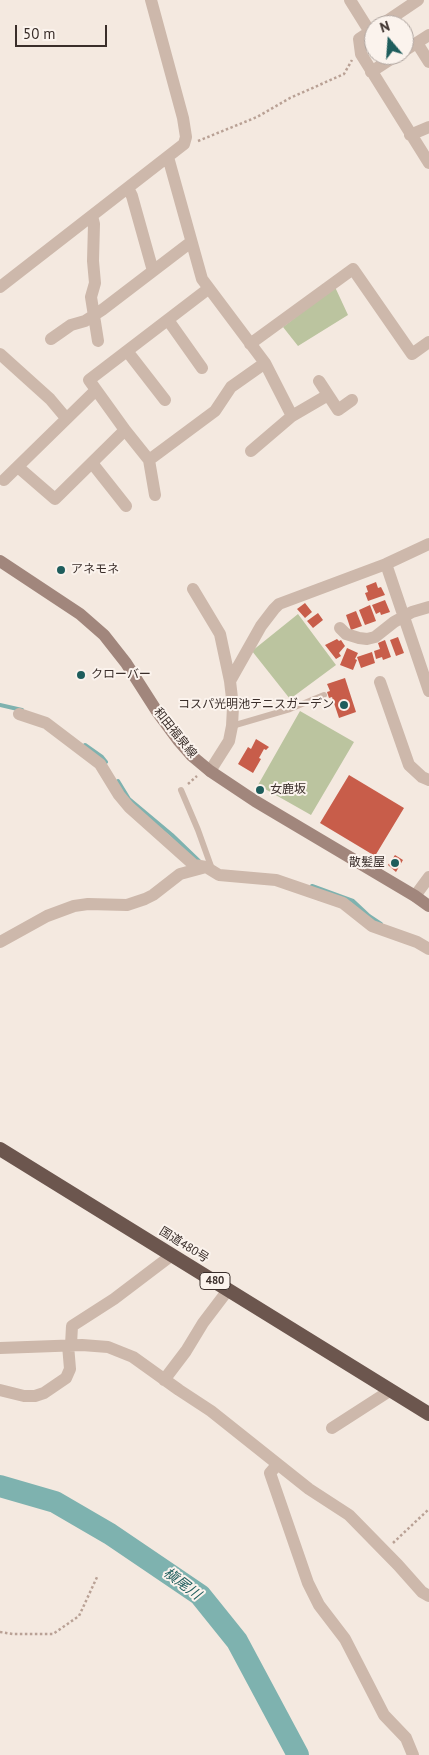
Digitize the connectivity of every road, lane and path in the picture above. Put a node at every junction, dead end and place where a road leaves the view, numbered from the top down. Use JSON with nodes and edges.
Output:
{"nodes":[{"id":1,"x":151,"y":0,"type":"edge"},
{"id":2,"x":350,"y":0,"type":"edge"},
{"id":3,"x":418,"y":0,"type":"edge"},
{"id":4,"x":396,"y":15,"type":"edge"},
{"id":5,"x":364,"y":16,"type":"edge"},
{"id":6,"x":429,"y":35,"type":"edge"},
{"id":7,"x":364,"y":36,"type":"edge"},
{"id":8,"x":417,"y":43,"type":"junction"},
{"id":9,"x":414,"y":45,"type":"edge"},
{"id":10,"x":361,"y":54,"type":"junction"},
{"id":11,"x":429,"y":62,"type":"edge"},
{"id":12,"x":382,"y":65,"type":"edge"},
{"id":13,"x":371,"y":72,"type":"junction"},
{"id":14,"x":429,"y":127,"type":"edge"},
{"id":15,"x":410,"y":135,"type":"junction"},
{"id":16,"x":184,"y":144,"type":"junction"},
{"id":17,"x":168,"y":157,"type":"junction"},
{"id":18,"x":429,"y":164,"type":"edge"},
{"id":19,"x":128,"y":188,"type":"junction"},
{"id":20,"x":92,"y":216,"type":"junction"},
{"id":21,"x":191,"y":242,"type":"junction"},
{"id":22,"x":153,"y":271,"type":"junction"},
{"id":23,"x":0,"y":287,"type":"edge"},
{"id":24,"x":208,"y":289,"type":"junction"},
{"id":25,"x":93,"y":316,"type":"junction"},
{"id":26,"x":168,"y":320,"type":"junction"},
{"id":27,"x":51,"y":339,"type":"dead end"},
{"id":28,"x":98,"y":341,"type":"dead end"},
{"id":29,"x":429,"y":342,"type":"edge"},
{"id":30,"x":250,"y":344,"type":"junction"},
{"id":31,"x":128,"y":351,"type":"junction"},
{"id":32,"x":0,"y":354,"type":"edge"},
{"id":33,"x":265,"y":363,"type":"junction"},
{"id":34,"x":202,"y":368,"type":"dead end"},
{"id":35,"x":319,"y":381,"type":"dead end"},
{"id":36,"x":96,"y":390,"type":"junction"},
{"id":37,"x":328,"y":396,"type":"junction"},
{"id":38,"x":165,"y":400,"type":"dead end"},
{"id":39,"x":352,"y":400,"type":"dead end"},
{"id":40,"x":292,"y":416,"type":"junction"},
{"id":41,"x":66,"y":418,"type":"junction"},
{"id":42,"x":126,"y":430,"type":"junction"},
{"id":43,"x":251,"y":451,"type":"dead end"},
{"id":44,"x":149,"y":460,"type":"junction"},
{"id":45,"x":92,"y":464,"type":"junction"},
{"id":46,"x":18,"y":467,"type":"junction"},
{"id":47,"x":4,"y":480,"type":"dead end"},
{"id":48,"x":155,"y":495,"type":"dead end"},
{"id":49,"x":126,"y":506,"type":"dead end"},
{"id":50,"x":429,"y":544,"type":"edge"},
{"id":51,"x":0,"y":562,"type":"edge"},
{"id":52,"x":386,"y":564,"type":"junction"},
{"id":53,"x":193,"y":589,"type":"dead end"},
{"id":54,"x":429,"y":607,"type":"edge"},
{"id":55,"x":403,"y":618,"type":"junction"},
{"id":56,"x":340,"y":628,"type":"dead end"},
{"id":57,"x":230,"y":681,"type":"junction"},
{"id":58,"x":380,"y":682,"type":"dead end"},
{"id":59,"x":429,"y":691,"type":"edge"},
{"id":60,"x":324,"y":695,"type":"dead end"},
{"id":61,"x":19,"y":714,"type":"dead end"},
{"id":62,"x":232,"y":726,"type":"junction"},
{"id":63,"x":205,"y":772,"type":"junction"},
{"id":64,"x":429,"y":780,"type":"edge"},
{"id":65,"x":181,"y":790,"type":"joint"},
{"id":66,"x":209,"y":869,"type":"junction"},
{"id":67,"x":429,"y":877,"type":"edge"},
{"id":68,"x":416,"y":896,"type":"junction"},
{"id":69,"x":429,"y":906,"type":"edge"},
{"id":70,"x":0,"y":942,"type":"edge"},
{"id":71,"x":429,"y":950,"type":"edge"},
{"id":72,"x":1,"y":1151,"type":"edge"},
{"id":73,"x":172,"y":1255,"type":"junction"},
{"id":74,"x":228,"y":1290,"type":"junction"},
{"id":75,"x":70,"y":1345,"type":"junction"},
{"id":76,"x":0,"y":1348,"type":"edge"},
{"id":77,"x":164,"y":1380,"type":"junction"},
{"id":78,"x":0,"y":1390,"type":"edge"},
{"id":79,"x":391,"y":1390,"type":"junction"},
{"id":80,"x":429,"y":1414,"type":"edge"},
{"id":81,"x":332,"y":1428,"type":"dead end"},
{"id":82,"x":277,"y":1465,"type":"junction"},
{"id":83,"x":429,"y":1509,"type":"edge"},
{"id":84,"x":384,"y":1550,"type":"junction"},
{"id":85,"x":98,"y":1575,"type":"dead end"},
{"id":86,"x":429,"y":1596,"type":"edge"},
{"id":87,"x":0,"y":1632,"type":"edge"},
{"id":88,"x":413,"y":1755,"type":"edge"}],
"edges":[{"from":1,"to":16,"type":"street"},
{"from":2,"to":5,"type":"street"},
{"from":3,"to":4,"type":"street"},
{"from":6,"to":8,"type":"street"},
{"from":7,"to":10,"type":"street"},
{"from":8,"to":9,"type":"street"},
{"from":8,"to":11,"type":"street"},
{"from":10,"to":13,"type":"street"},
{"from":10,"to":16,"type":"path"},
{"from":12,"to":13,"type":"street"},
{"from":13,"to":15,"type":"street"},
{"from":14,"to":15,"type":"street"},
{"from":15,"to":18,"type":"street"},
{"from":16,"to":17,"type":"street"},
{"from":17,"to":19,"type":"street"},
{"from":17,"to":21,"type":"street"},
{"from":19,"to":20,"type":"street"},
{"from":19,"to":22,"type":"street"},
{"from":20,"to":23,"type":"street"},
{"from":20,"to":25,"type":"street"},
{"from":21,"to":22,"type":"street"},
{"from":21,"to":24,"type":"street"},
{"from":22,"to":25,"type":"street"},
{"from":24,"to":26,"type":"street"},
{"from":24,"to":30,"type":"street"},
{"from":25,"to":27,"type":"street"},
{"from":25,"to":28,"type":"street"},
{"from":26,"to":31,"type":"street"},
{"from":26,"to":34,"type":"street"},
{"from":29,"to":30,"type":"street"},
{"from":30,"to":33,"type":"street"},
{"from":31,"to":36,"type":"street"},
{"from":31,"to":38,"type":"street"},
{"from":32,"to":41,"type":"street"},
{"from":33,"to":40,"type":"street"},
{"from":33,"to":44,"type":"street"},
{"from":35,"to":37,"type":"street"},
{"from":36,"to":41,"type":"street"},
{"from":36,"to":42,"type":"street"},
{"from":37,"to":39,"type":"street"},
{"from":37,"to":40,"type":"street"},
{"from":40,"to":43,"type":"street"},
{"from":41,"to":46,"type":"street"},
{"from":42,"to":44,"type":"street"},
{"from":42,"to":45,"type":"street"},
{"from":44,"to":48,"type":"street"},
{"from":45,"to":46,"type":"street"},
{"from":45,"to":49,"type":"street"},
{"from":46,"to":47,"type":"street"},
{"from":50,"to":52,"type":"street"},
{"from":51,"to":63,"type":"main road","name":"和田福泉線"},
{"from":52,"to":55,"type":"street"},
{"from":52,"to":57,"type":"street"},
{"from":53,"to":57,"type":"street"},
{"from":54,"to":55,"type":"street"},
{"from":55,"to":56,"type":"street"},
{"from":55,"to":59,"type":"street"},
{"from":57,"to":62,"type":"street"},
{"from":58,"to":64,"type":"street"},
{"from":60,"to":62,"type":"lane"},
{"from":61,"to":66,"type":"street"},
{"from":62,"to":63,"type":"street"},
{"from":63,"to":65,"type":"path"},
{"from":63,"to":68,"type":"main road","name":"和田福泉線"},
{"from":65,"to":66,"type":"lane"},
{"from":66,"to":70,"type":"street"},
{"from":66,"to":71,"type":"street"},
{"from":67,"to":68,"type":"street"},
{"from":68,"to":69,"type":"main road","name":"和田福泉線"},
{"from":72,"to":73,"type":"highway","name":"国道480号","number":"480"},
{"from":73,"to":74,"type":"highway","name":"国道480号","number":"480"},
{"from":73,"to":75,"type":"street"},
{"from":74,"to":77,"type":"street"},
{"from":74,"to":79,"type":"highway","name":"国道480号","number":"480"},
{"from":75,"to":76,"type":"street"},
{"from":75,"to":77,"type":"street"},
{"from":75,"to":78,"type":"street"},
{"from":77,"to":82,"type":"street"},
{"from":79,"to":80,"type":"highway","name":"国道480号","number":"480"},
{"from":79,"to":81,"type":"street"},
{"from":82,"to":84,"type":"street"},
{"from":82,"to":88,"type":"street"},
{"from":83,"to":84,"type":"path"},
{"from":84,"to":86,"type":"street"},
{"from":85,"to":87,"type":"path"}]}
